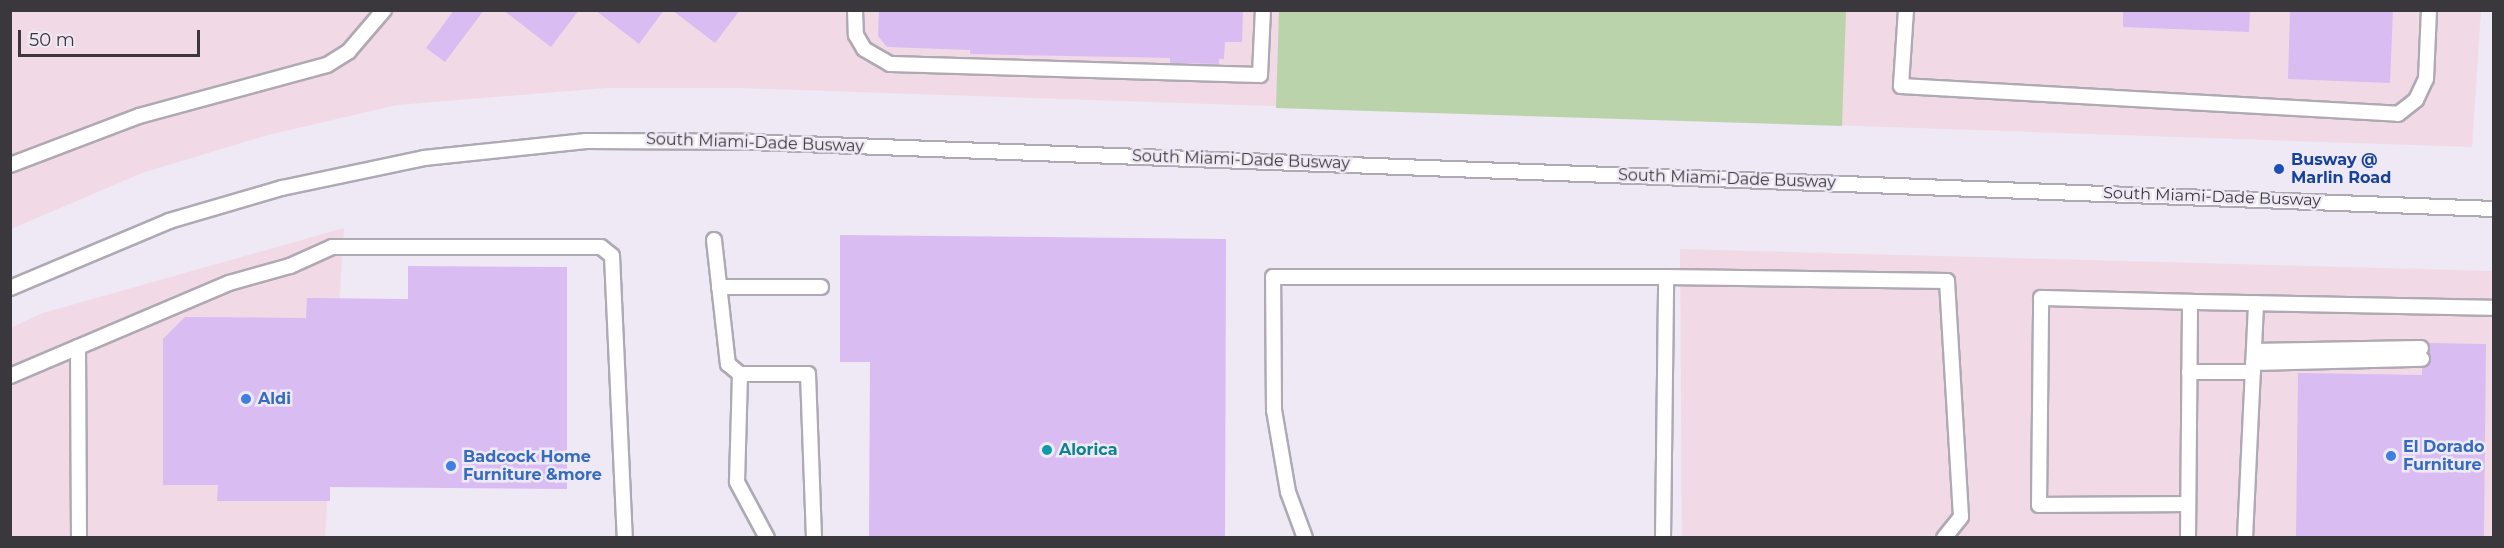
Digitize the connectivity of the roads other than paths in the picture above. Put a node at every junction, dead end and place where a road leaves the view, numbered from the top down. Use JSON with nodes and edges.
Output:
{"nodes":[{"id":1,"x":384,"y":10,"type":"edge"},
{"id":2,"x":855,"y":10,"type":"edge"},
{"id":3,"x":1263,"y":10,"type":"edge"},
{"id":4,"x":1906,"y":10,"type":"edge"},
{"id":5,"x":2429,"y":10,"type":"edge"},
{"id":6,"x":10,"y":165,"type":"edge"},
{"id":7,"x":2493,"y":209,"type":"edge"},
{"id":8,"x":714,"y":240,"type":"dead end"},
{"id":9,"x":1666,"y":277,"type":"junction"},
{"id":10,"x":719,"y":287,"type":"junction"},
{"id":11,"x":10,"y":288,"type":"edge"},
{"id":12,"x":821,"y":288,"type":"dead end"},
{"id":13,"x":2190,"y":302,"type":"junction"},
{"id":14,"x":2256,"y":303,"type":"junction"},
{"id":15,"x":2493,"y":308,"type":"edge"},
{"id":16,"x":78,"y":348,"type":"junction"},
{"id":17,"x":2421,"y":354,"type":"dead end"},
{"id":18,"x":2253,"y":362,"type":"junction"},
{"id":19,"x":2189,"y":372,"type":"junction"},
{"id":20,"x":740,"y":374,"type":"junction"},
{"id":21,"x":10,"y":376,"type":"edge"},
{"id":22,"x":2188,"y":504,"type":"junction"},
{"id":23,"x":79,"y":537,"type":"edge"},
{"id":24,"x":625,"y":537,"type":"edge"},
{"id":25,"x":767,"y":537,"type":"edge"},
{"id":26,"x":814,"y":537,"type":"edge"},
{"id":27,"x":1305,"y":537,"type":"edge"},
{"id":28,"x":1663,"y":537,"type":"edge"},
{"id":29,"x":1944,"y":537,"type":"edge"},
{"id":30,"x":2188,"y":537,"type":"edge"},
{"id":31,"x":2245,"y":537,"type":"edge"}],
"edges":[{"from":1,"to":6,"type":"lane"},
{"from":2,"to":3,"type":"lane"},
{"from":4,"to":5,"type":"lane"},
{"from":7,"to":11,"type":"lane","name":"South Miami-Dade Busway"},
{"from":8,"to":10,"type":"lane"},
{"from":9,"to":27,"type":"lane"},
{"from":9,"to":28,"type":"lane"},
{"from":9,"to":29,"type":"lane"},
{"from":10,"to":12,"type":"lane"},
{"from":10,"to":20,"type":"lane"},
{"from":13,"to":14,"type":"lane"},
{"from":13,"to":19,"type":"lane"},
{"from":13,"to":22,"type":"lane"},
{"from":14,"to":15,"type":"lane"},
{"from":14,"to":18,"type":"lane"},
{"from":16,"to":21,"type":"lane"},
{"from":16,"to":23,"type":"lane"},
{"from":16,"to":24,"type":"lane"},
{"from":17,"to":18,"type":"lane"},
{"from":18,"to":19,"type":"lane"},
{"from":18,"to":31,"type":"lane"},
{"from":19,"to":22,"type":"lane"},
{"from":20,"to":25,"type":"lane"},
{"from":20,"to":26,"type":"lane"},
{"from":22,"to":30,"type":"lane"}]}
